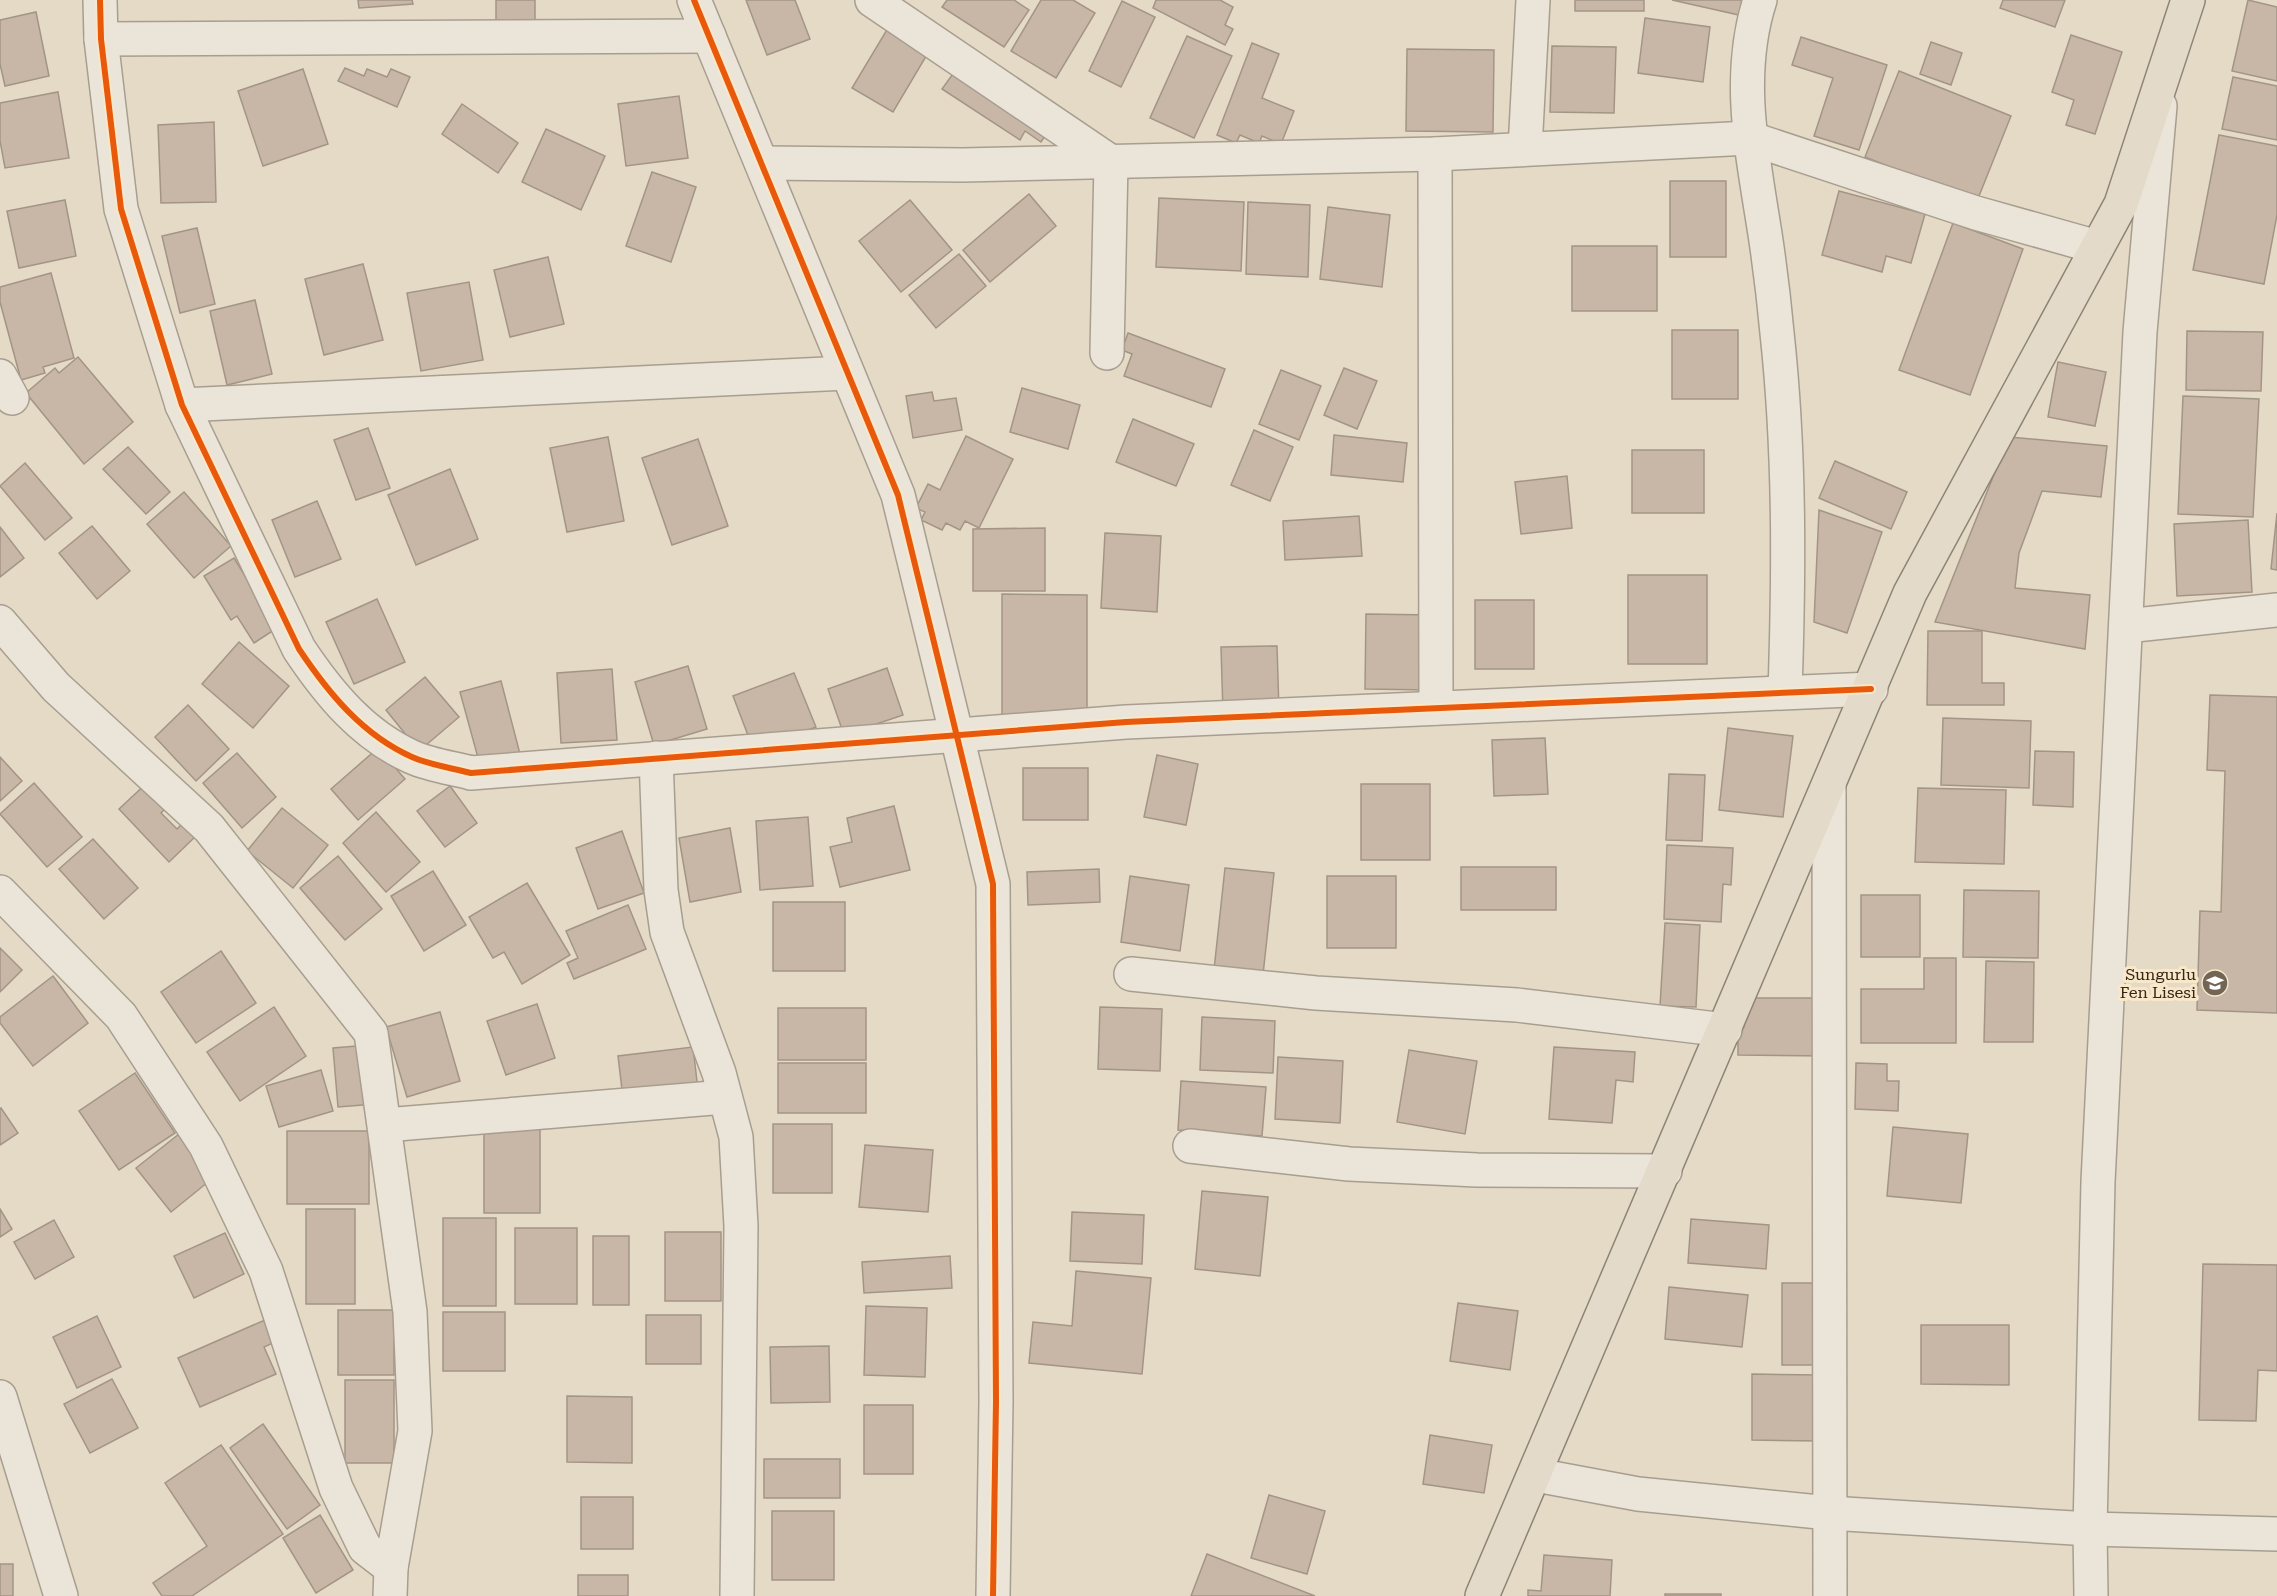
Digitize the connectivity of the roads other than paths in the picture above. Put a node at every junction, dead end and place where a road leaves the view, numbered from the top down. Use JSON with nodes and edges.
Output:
{"nodes":[{"id":1,"x":100,"y":0,"type":"edge"},
{"id":2,"x":694,"y":0,"type":"edge"},
{"id":3,"x":872,"y":0,"type":"edge"},
{"id":4,"x":1533,"y":0,"type":"edge"},
{"id":5,"x":1760,"y":0,"type":"edge"},
{"id":6,"x":2188,"y":0,"type":"edge"},
{"id":7,"x":709,"y":36,"type":"junction"},
{"id":8,"x":101,"y":39,"type":"junction"},
{"id":9,"x":2163,"y":78,"type":"junction"},
{"id":10,"x":1749,"y":138,"type":"junction"},
{"id":11,"x":1525,"y":149,"type":"junction"},
{"id":12,"x":1435,"y":154,"type":"junction"},
{"id":13,"x":1112,"y":162,"type":"junction"},
{"id":14,"x":762,"y":163,"type":"junction"},
{"id":15,"x":2097,"y":247,"type":"junction"},
{"id":16,"x":1107,"y":352,"type":"dead end"},
{"id":17,"x":847,"y":373,"type":"junction"},
{"id":18,"x":182,"y":405,"type":"junction"},
{"id":19,"x":2277,"y":610,"type":"edge"},
{"id":20,"x":0,"y":622,"type":"edge"},
{"id":21,"x":2126,"y":626,"type":"junction"},
{"id":22,"x":1871,"y":689,"type":"junction"},
{"id":23,"x":1785,"y":692,"type":"junction"},
{"id":24,"x":1436,"y":708,"type":"junction"},
{"id":25,"x":957,"y":737,"type":"junction"},
{"id":26,"x":656,"y":758,"type":"junction"},
{"id":27,"x":1829,"y":787,"type":"junction"},
{"id":28,"x":0,"y":892,"type":"edge"},
{"id":29,"x":1131,"y":974,"type":"dead end"},
{"id":30,"x":1725,"y":1030,"type":"junction"},
{"id":31,"x":725,"y":1096,"type":"junction"},
{"id":32,"x":385,"y":1125,"type":"junction"},
{"id":33,"x":1190,"y":1146,"type":"dead end"},
{"id":34,"x":1665,"y":1171,"type":"junction"},
{"id":35,"x":0,"y":1397,"type":"edge"},
{"id":36,"x":1536,"y":1474,"type":"junction"},
{"id":37,"x":1829,"y":1513,"type":"junction"},
{"id":38,"x":2090,"y":1529,"type":"junction"},
{"id":39,"x":2277,"y":1534,"type":"edge"},
{"id":40,"x":390,"y":1582,"type":"edge"},
{"id":41,"x":61,"y":1596,"type":"edge"},
{"id":42,"x":737,"y":1596,"type":"edge"},
{"id":43,"x":993,"y":1596,"type":"edge"},
{"id":44,"x":1482,"y":1596,"type":"edge"},
{"id":45,"x":1830,"y":1596,"type":"edge"},
{"id":46,"x":2091,"y":1596,"type":"edge"}],
"edges":[{"from":1,"to":8,"type":"street"},
{"from":2,"to":7,"type":"street"},
{"from":3,"to":13,"type":"street"},
{"from":4,"to":11,"type":"street"},
{"from":5,"to":10,"type":"street"},
{"from":6,"to":9,"type":"main road"},
{"from":7,"to":8,"type":"street"},
{"from":7,"to":14,"type":"street"},
{"from":8,"to":18,"type":"street"},
{"from":9,"to":15,"type":"main road"},
{"from":9,"to":21,"type":"street"},
{"from":10,"to":11,"type":"street"},
{"from":10,"to":15,"type":"street"},
{"from":10,"to":23,"type":"street"},
{"from":11,"to":12,"type":"street"},
{"from":12,"to":13,"type":"street"},
{"from":12,"to":24,"type":"street"},
{"from":13,"to":14,"type":"street"},
{"from":13,"to":16,"type":"street"},
{"from":14,"to":17,"type":"street"},
{"from":15,"to":22,"type":"main road"},
{"from":17,"to":18,"type":"street"},
{"from":17,"to":25,"type":"street"},
{"from":18,"to":26,"type":"street"},
{"from":19,"to":21,"type":"street"},
{"from":20,"to":32,"type":"street"},
{"from":21,"to":38,"type":"street"},
{"from":22,"to":23,"type":"street"},
{"from":22,"to":27,"type":"main road"},
{"from":23,"to":24,"type":"street"},
{"from":24,"to":25,"type":"street"},
{"from":25,"to":26,"type":"street"},
{"from":25,"to":43,"type":"street"},
{"from":26,"to":31,"type":"street"},
{"from":27,"to":30,"type":"main road"},
{"from":27,"to":37,"type":"street"},
{"from":28,"to":40,"type":"street"},
{"from":29,"to":30,"type":"street"},
{"from":30,"to":34,"type":"main road"},
{"from":31,"to":32,"type":"street"},
{"from":31,"to":42,"type":"street"},
{"from":32,"to":40,"type":"street"},
{"from":33,"to":34,"type":"street"},
{"from":34,"to":36,"type":"main road"},
{"from":35,"to":41,"type":"street"},
{"from":36,"to":37,"type":"street"},
{"from":36,"to":44,"type":"main road"},
{"from":37,"to":38,"type":"street"},
{"from":37,"to":45,"type":"street"},
{"from":38,"to":39,"type":"street"},
{"from":38,"to":46,"type":"street"}]}
